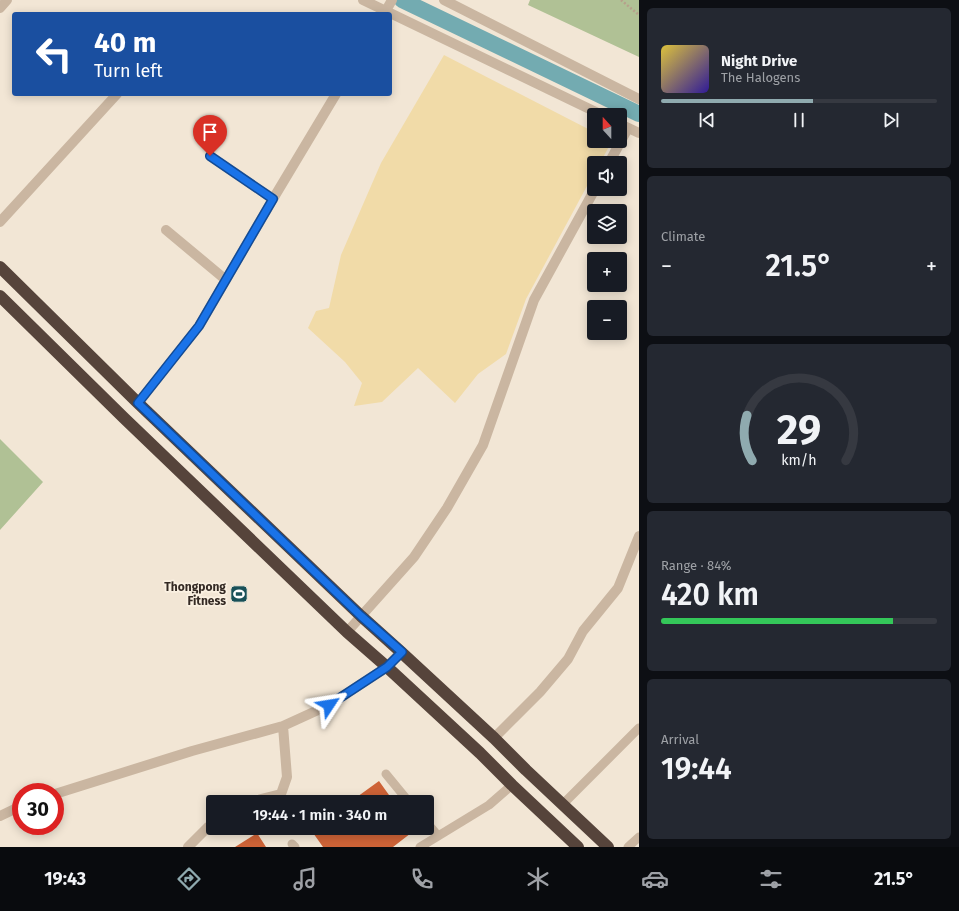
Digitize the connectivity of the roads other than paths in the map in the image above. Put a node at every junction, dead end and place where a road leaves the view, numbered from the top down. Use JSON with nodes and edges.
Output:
{"nodes":[{"id":1,"x":7,"y":0,"type":"edge"},
{"id":2,"x":363,"y":0,"type":"edge"},
{"id":3,"x":444,"y":0,"type":"edge"},
{"id":4,"x":388,"y":7,"type":"edge"},
{"id":5,"x":0,"y":8,"type":"edge"},
{"id":6,"x":115,"y":96,"type":"edge"},
{"id":7,"x":335,"y":96,"type":"edge"},
{"id":8,"x":639,"y":99,"type":"edge"},
{"id":9,"x":588,"y":108,"type":"edge"},
{"id":10,"x":627,"y":127,"type":"edge"},
{"id":11,"x":639,"y":133,"type":"edge"},
{"id":12,"x":210,"y":156,"type":"dead end"},
{"id":13,"x":591,"y":196,"type":"edge"},
{"id":14,"x":273,"y":199,"type":"junction"},
{"id":15,"x":0,"y":222,"type":"edge"},
{"id":16,"x":166,"y":230,"type":"dead end"},
{"id":17,"x":0,"y":267,"type":"edge"},
{"id":18,"x":226,"y":280,"type":"junction"},
{"id":19,"x":0,"y":296,"type":"edge"},
{"id":20,"x":138,"y":403,"type":"junction"},
{"id":21,"x":639,"y":536,"type":"edge"},
{"id":22,"x":361,"y":616,"type":"junction"},
{"id":23,"x":347,"y":632,"type":"junction"},
{"id":24,"x":402,"y":652,"type":"junction"},
{"id":25,"x":387,"y":667,"type":"junction"},
{"id":26,"x":283,"y":726,"type":"junction"},
{"id":27,"x":639,"y":728,"type":"edge"},
{"id":28,"x":494,"y":738,"type":"junction"},
{"id":29,"x":386,"y":774,"type":"dead end"},
{"id":30,"x":512,"y":785,"type":"junction"},
{"id":31,"x":64,"y":791,"type":"edge"},
{"id":32,"x":277,"y":795,"type":"edge"},
{"id":33,"x":403,"y":795,"type":"edge"},
{"id":34,"x":563,"y":804,"type":"junction"},
{"id":35,"x":12,"y":810,"type":"edge"},
{"id":36,"x":0,"y":816,"type":"edge"},
{"id":37,"x":206,"y":829,"type":"edge"},
{"id":38,"x":434,"y":831,"type":"edge"},
{"id":39,"x":438,"y":836,"type":"junction"},
{"id":40,"x":639,"y":837,"type":"edge"},
{"id":41,"x":188,"y":847,"type":"edge"},
{"id":42,"x":420,"y":847,"type":"edge"},
{"id":43,"x":578,"y":847,"type":"edge"},
{"id":44,"x":608,"y":847,"type":"edge"},
{"id":45,"x":628,"y":847,"type":"edge"}],
"edges":[{"from":1,"to":5,"type":"street"},
{"from":2,"to":4,"type":"street"},
{"from":3,"to":8,"type":"street"},
{"from":4,"to":9,"type":"street"},
{"from":6,"to":15,"type":"street"},
{"from":7,"to":14,"type":"street"},
{"from":10,"to":11,"type":"street"},
{"from":12,"to":14,"type":"street"},
{"from":13,"to":22,"type":"street"},
{"from":14,"to":18,"type":"street"},
{"from":16,"to":18,"type":"street"},
{"from":17,"to":20,"type":"highway"},
{"from":18,"to":20,"type":"street"},
{"from":19,"to":23,"type":"highway"},
{"from":20,"to":22,"type":"highway"},
{"from":21,"to":28,"type":"street"},
{"from":22,"to":23,"type":"street"},
{"from":22,"to":24,"type":"highway"},
{"from":23,"to":25,"type":"highway"},
{"from":24,"to":25,"type":"street"},
{"from":24,"to":28,"type":"highway"},
{"from":25,"to":26,"type":"street"},
{"from":25,"to":30,"type":"highway"},
{"from":26,"to":31,"type":"street"},
{"from":26,"to":32,"type":"street"},
{"from":27,"to":34,"type":"lane"},
{"from":28,"to":34,"type":"highway"},
{"from":29,"to":33,"type":"lane"},
{"from":30,"to":39,"type":"lane"},
{"from":30,"to":43,"type":"highway"},
{"from":34,"to":44,"type":"highway"},
{"from":35,"to":36,"type":"street"},
{"from":37,"to":41,"type":"street"},
{"from":38,"to":39,"type":"lane"},
{"from":39,"to":42,"type":"lane"},
{"from":40,"to":45,"type":"lane"}]}
